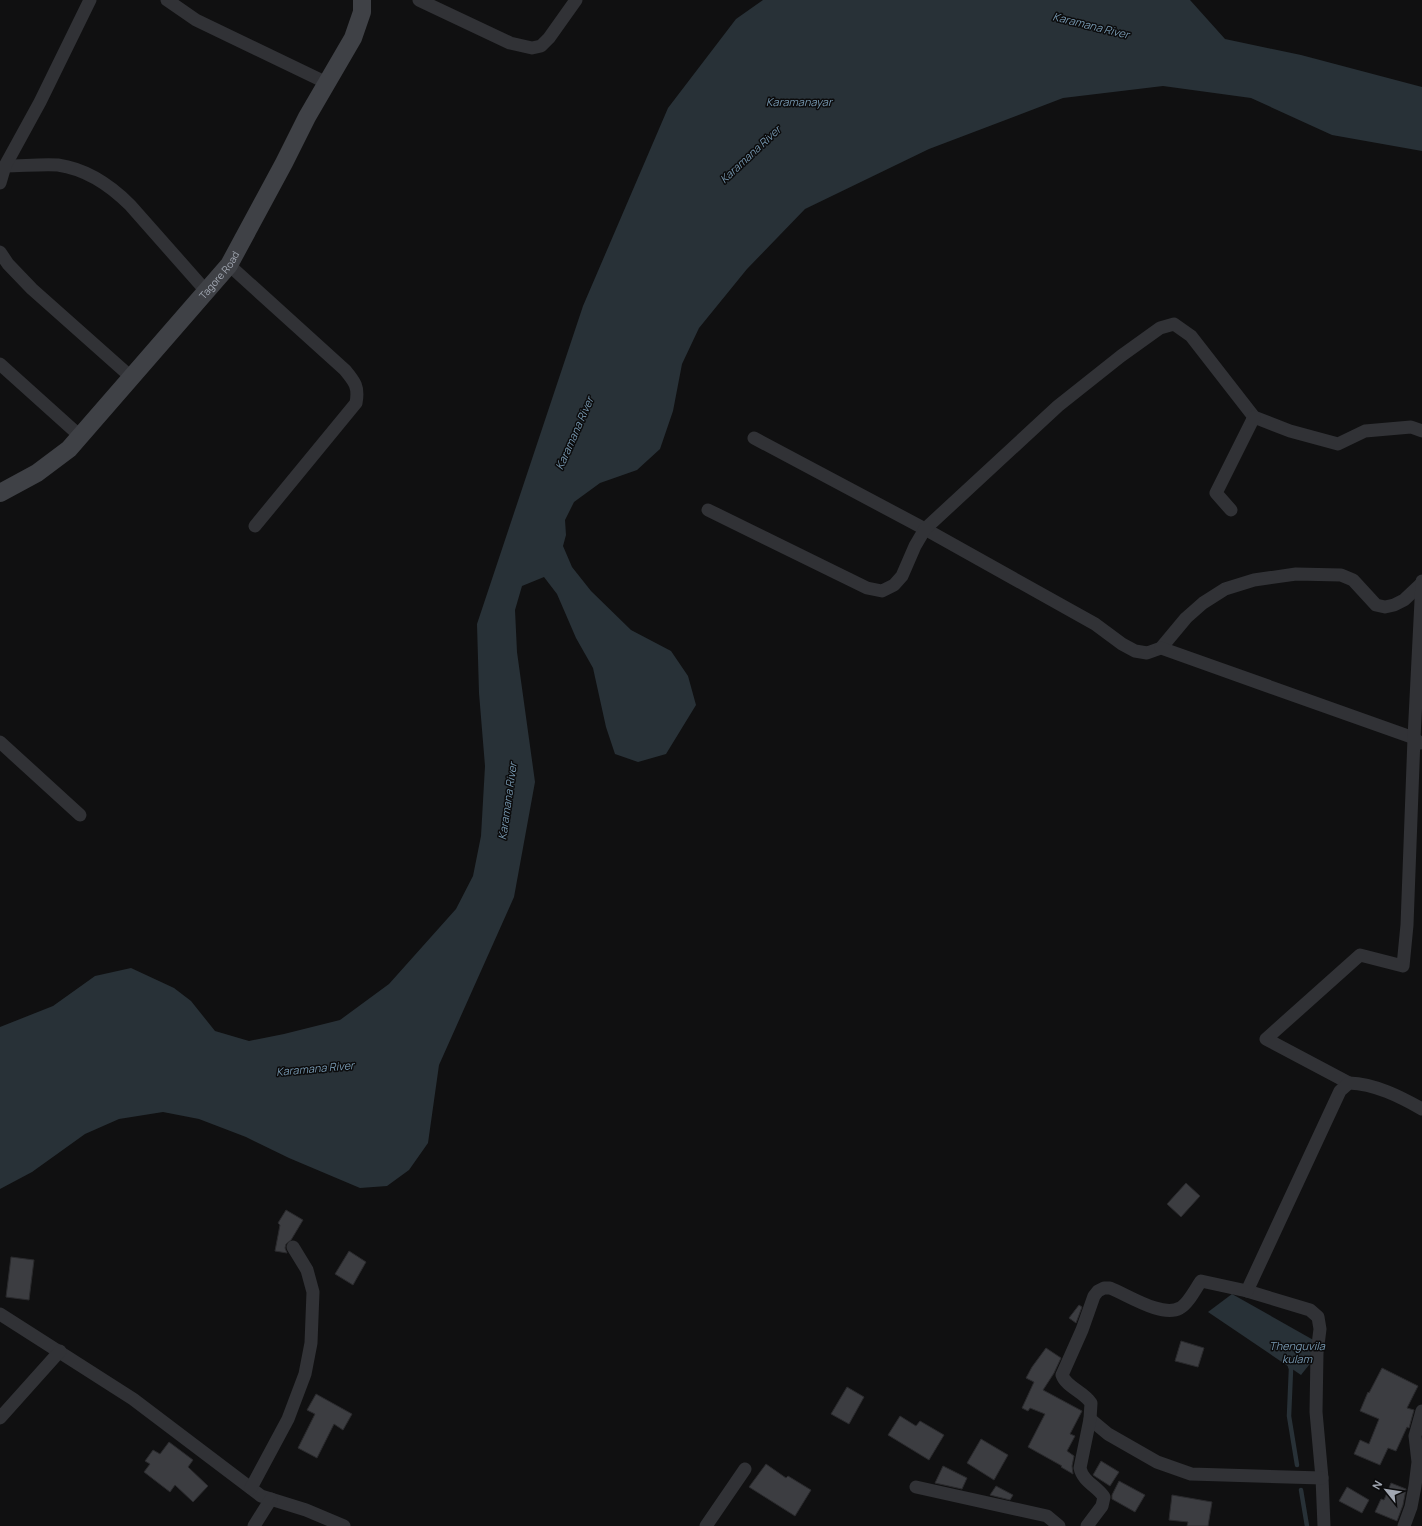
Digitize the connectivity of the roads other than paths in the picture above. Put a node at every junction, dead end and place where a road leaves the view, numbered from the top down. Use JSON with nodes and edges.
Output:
{"nodes":[{"id":1,"x":90,"y":0,"type":"edge"},
{"id":2,"x":167,"y":0,"type":"edge"},
{"id":3,"x":362,"y":0,"type":"edge"},
{"id":4,"x":419,"y":0,"type":"edge"},
{"id":5,"x":576,"y":0,"type":"edge"},
{"id":6,"x":327,"y":83,"type":"junction"},
{"id":7,"x":5,"y":166,"type":"junction"},
{"id":8,"x":0,"y":183,"type":"edge"},
{"id":9,"x":0,"y":252,"type":"edge"},
{"id":10,"x":229,"y":265,"type":"junction"},
{"id":11,"x":206,"y":291,"type":"junction"},
{"id":12,"x":0,"y":364,"type":"edge"},
{"id":13,"x":131,"y":377,"type":"junction"},
{"id":14,"x":1254,"y":417,"type":"junction"},
{"id":15,"x":1422,"y":431,"type":"edge"},
{"id":16,"x":80,"y":436,"type":"junction"},
{"id":17,"x":754,"y":438,"type":"dead end"},
{"id":18,"x":3,"y":487,"type":"edge"},
{"id":19,"x":708,"y":510,"type":"dead end"},
{"id":20,"x":1231,"y":510,"type":"dead end"},
{"id":21,"x":255,"y":526,"type":"dead end"},
{"id":22,"x":925,"y":529,"type":"junction"},
{"id":23,"x":1421,"y":582,"type":"edge"},
{"id":24,"x":1161,"y":648,"type":"junction"},
{"id":25,"x":1418,"y":741,"type":"edge"},
{"id":26,"x":0,"y":742,"type":"edge"},
{"id":27,"x":80,"y":815,"type":"dead end"},
{"id":28,"x":1348,"y":1083,"type":"junction"},
{"id":29,"x":1422,"y":1109,"type":"edge"},
{"id":30,"x":292,"y":1247,"type":"dead end"},
{"id":31,"x":1247,"y":1291,"type":"junction"},
{"id":32,"x":0,"y":1314,"type":"edge"},
{"id":33,"x":60,"y":1351,"type":"junction"},
{"id":34,"x":1422,"y":1414,"type":"edge"},
{"id":35,"x":0,"y":1418,"type":"edge"},
{"id":36,"x":1090,"y":1419,"type":"junction"},
{"id":37,"x":745,"y":1469,"type":"dead end"},
{"id":38,"x":1322,"y":1478,"type":"junction"},
{"id":39,"x":916,"y":1487,"type":"dead end"},
{"id":40,"x":251,"y":1488,"type":"junction"},
{"id":41,"x":271,"y":1499,"type":"junction"},
{"id":42,"x":254,"y":1526,"type":"edge"},
{"id":43,"x":342,"y":1526,"type":"edge"},
{"id":44,"x":706,"y":1526,"type":"edge"},
{"id":45,"x":1059,"y":1526,"type":"edge"},
{"id":46,"x":1087,"y":1526,"type":"edge"},
{"id":47,"x":1324,"y":1526,"type":"edge"},
{"id":48,"x":1404,"y":1526,"type":"edge"}],
"edges":[{"from":1,"to":7,"type":"street"},
{"from":2,"to":6,"type":"street"},
{"from":3,"to":6,"type":"street","name":"Tagore Road"},
{"from":4,"to":5,"type":"street"},
{"from":6,"to":10,"type":"street","name":"Tagore Road"},
{"from":7,"to":8,"type":"street"},
{"from":7,"to":11,"type":"street"},
{"from":9,"to":13,"type":"street"},
{"from":10,"to":11,"type":"street","name":"Tagore Road"},
{"from":10,"to":21,"type":"street"},
{"from":11,"to":13,"type":"street","name":"Tagore Road"},
{"from":12,"to":16,"type":"street"},
{"from":13,"to":16,"type":"street","name":"Tagore Road"},
{"from":14,"to":15,"type":"street"},
{"from":14,"to":20,"type":"street"},
{"from":14,"to":22,"type":"street"},
{"from":16,"to":18,"type":"street","name":"Tagore Road"},
{"from":17,"to":22,"type":"street"},
{"from":19,"to":22,"type":"street"},
{"from":22,"to":24,"type":"street"},
{"from":23,"to":24,"type":"street"},
{"from":23,"to":25,"type":"street"},
{"from":24,"to":25,"type":"street"},
{"from":25,"to":28,"type":"street"},
{"from":26,"to":27,"type":"street"},
{"from":28,"to":29,"type":"street"},
{"from":28,"to":31,"type":"street"},
{"from":30,"to":40,"type":"street"},
{"from":31,"to":36,"type":"street"},
{"from":31,"to":38,"type":"street"},
{"from":32,"to":33,"type":"street"},
{"from":33,"to":35,"type":"street"},
{"from":33,"to":40,"type":"street"},
{"from":34,"to":48,"type":"street"},
{"from":36,"to":38,"type":"street"},
{"from":36,"to":46,"type":"street"},
{"from":37,"to":44,"type":"street"},
{"from":38,"to":47,"type":"street"},
{"from":39,"to":45,"type":"street"},
{"from":40,"to":41,"type":"street"},
{"from":41,"to":42,"type":"street"},
{"from":41,"to":43,"type":"street"}]}
